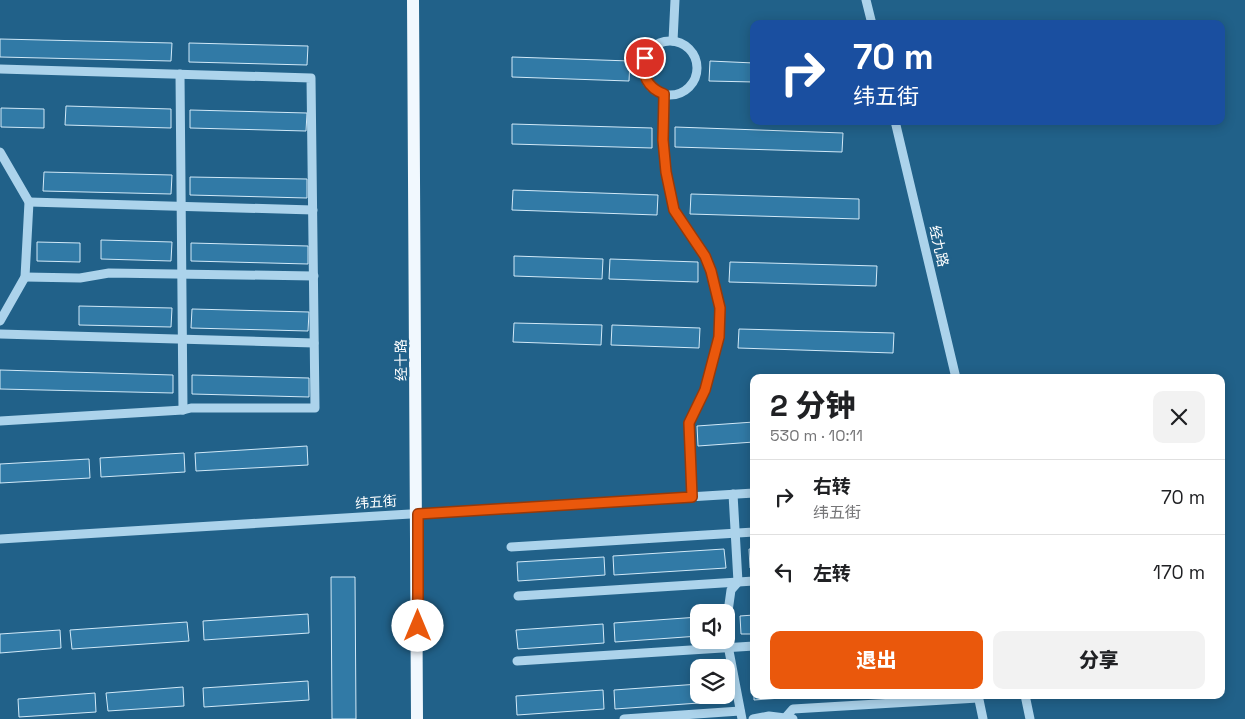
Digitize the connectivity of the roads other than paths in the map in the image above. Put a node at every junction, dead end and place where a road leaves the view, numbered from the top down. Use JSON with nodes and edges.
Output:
{"nodes":[{"id":1,"x":413,"y":0,"type":"edge"},
{"id":2,"x":675,"y":0,"type":"edge"},
{"id":3,"x":866,"y":0,"type":"edge"},
{"id":4,"x":871,"y":20,"type":"edge"},
{"id":5,"x":673,"y":41,"type":"junction"},
{"id":6,"x":0,"y":69,"type":"edge"},
{"id":7,"x":180,"y":74,"type":"junction"},
{"id":8,"x":664,"y":94,"type":"junction"},
{"id":9,"x":896,"y":125,"type":"edge"},
{"id":10,"x":0,"y":152,"type":"edge"},
{"id":11,"x":28,"y":202,"type":"junction"},
{"id":12,"x":313,"y":210,"type":"junction"},
{"id":13,"x":314,"y":276,"type":"junction"},
{"id":14,"x":26,"y":277,"type":"junction"},
{"id":15,"x":0,"y":321,"type":"edge"},
{"id":16,"x":0,"y":334,"type":"edge"},
{"id":17,"x":314,"y":343,"type":"junction"},
{"id":18,"x":955,"y":374,"type":"edge"},
{"id":19,"x":183,"y":410,"type":"junction"},
{"id":20,"x":0,"y":421,"type":"edge"},
{"id":21,"x":750,"y":493,"type":"edge"},
{"id":22,"x":733,"y":494,"type":"junction"},
{"id":23,"x":692,"y":497,"type":"junction"},
{"id":24,"x":418,"y":514,"type":"junction"},
{"id":25,"x":750,"y":532,"type":"edge"},
{"id":26,"x":735,"y":533,"type":"junction"},
{"id":27,"x":0,"y":539,"type":"edge"},
{"id":28,"x":511,"y":547,"type":"dead end"},
{"id":29,"x":750,"y":581,"type":"edge"},
{"id":30,"x":738,"y":582,"type":"junction"},
{"id":31,"x":518,"y":596,"type":"dead end"},
{"id":32,"x":729,"y":604,"type":"edge"},
{"id":33,"x":750,"y":646,"type":"edge"},
{"id":34,"x":735,"y":648,"type":"edge"},
{"id":35,"x":713,"y":649,"type":"edge"},
{"id":36,"x":729,"y":649,"type":"edge"},
{"id":37,"x":517,"y":661,"type":"dead end"},
{"id":38,"x":938,"y":699,"type":"edge"},
{"id":39,"x":979,"y":699,"type":"edge"},
{"id":40,"x":1026,"y":699,"type":"edge"},
{"id":41,"x":741,"y":715,"type":"edge"},
{"id":42,"x":790,"y":718,"type":"edge"},
{"id":43,"x":418,"y":719,"type":"edge"},
{"id":44,"x":624,"y":719,"type":"edge"},
{"id":45,"x":753,"y":719,"type":"edge"},
{"id":46,"x":983,"y":719,"type":"edge"},
{"id":47,"x":1030,"y":719,"type":"edge"}],
"edges":[{"from":1,"to":24,"type":"main road","name":"经十路"},
{"from":2,"to":5,"type":"street"},
{"from":3,"to":4,"type":"street"},
{"from":5,"to":8,"type":"street"},
{"from":5,"to":8,"type":"street"},
{"from":6,"to":7,"type":"street"},
{"from":7,"to":12,"type":"street"},
{"from":7,"to":19,"type":"street"},
{"from":8,"to":23,"type":"street"},
{"from":9,"to":18,"type":"street","name":"经九路"},
{"from":10,"to":11,"type":"street"},
{"from":11,"to":12,"type":"street"},
{"from":11,"to":14,"type":"street"},
{"from":12,"to":13,"type":"street"},
{"from":13,"to":14,"type":"street"},
{"from":13,"to":17,"type":"street"},
{"from":14,"to":15,"type":"street"},
{"from":16,"to":17,"type":"street"},
{"from":17,"to":19,"type":"street"},
{"from":19,"to":20,"type":"street"},
{"from":21,"to":22,"type":"street","name":"纬五街"},
{"from":22,"to":23,"type":"street","name":"纬五街"},
{"from":22,"to":26,"type":"street"},
{"from":23,"to":24,"type":"street","name":"纬五街"},
{"from":24,"to":27,"type":"street","name":"纬五街"},
{"from":24,"to":43,"type":"main road","name":"经十路"},
{"from":25,"to":26,"type":"street"},
{"from":26,"to":28,"type":"street"},
{"from":26,"to":30,"type":"street"},
{"from":29,"to":30,"type":"street"},
{"from":30,"to":31,"type":"street"},
{"from":30,"to":32,"type":"street"},
{"from":33,"to":34,"type":"street"},
{"from":35,"to":37,"type":"street"},
{"from":36,"to":41,"type":"street"},
{"from":38,"to":42,"type":"street"},
{"from":39,"to":46,"type":"street"},
{"from":40,"to":47,"type":"street"},
{"from":41,"to":44,"type":"street"},
{"from":42,"to":45,"type":"street"}]}
